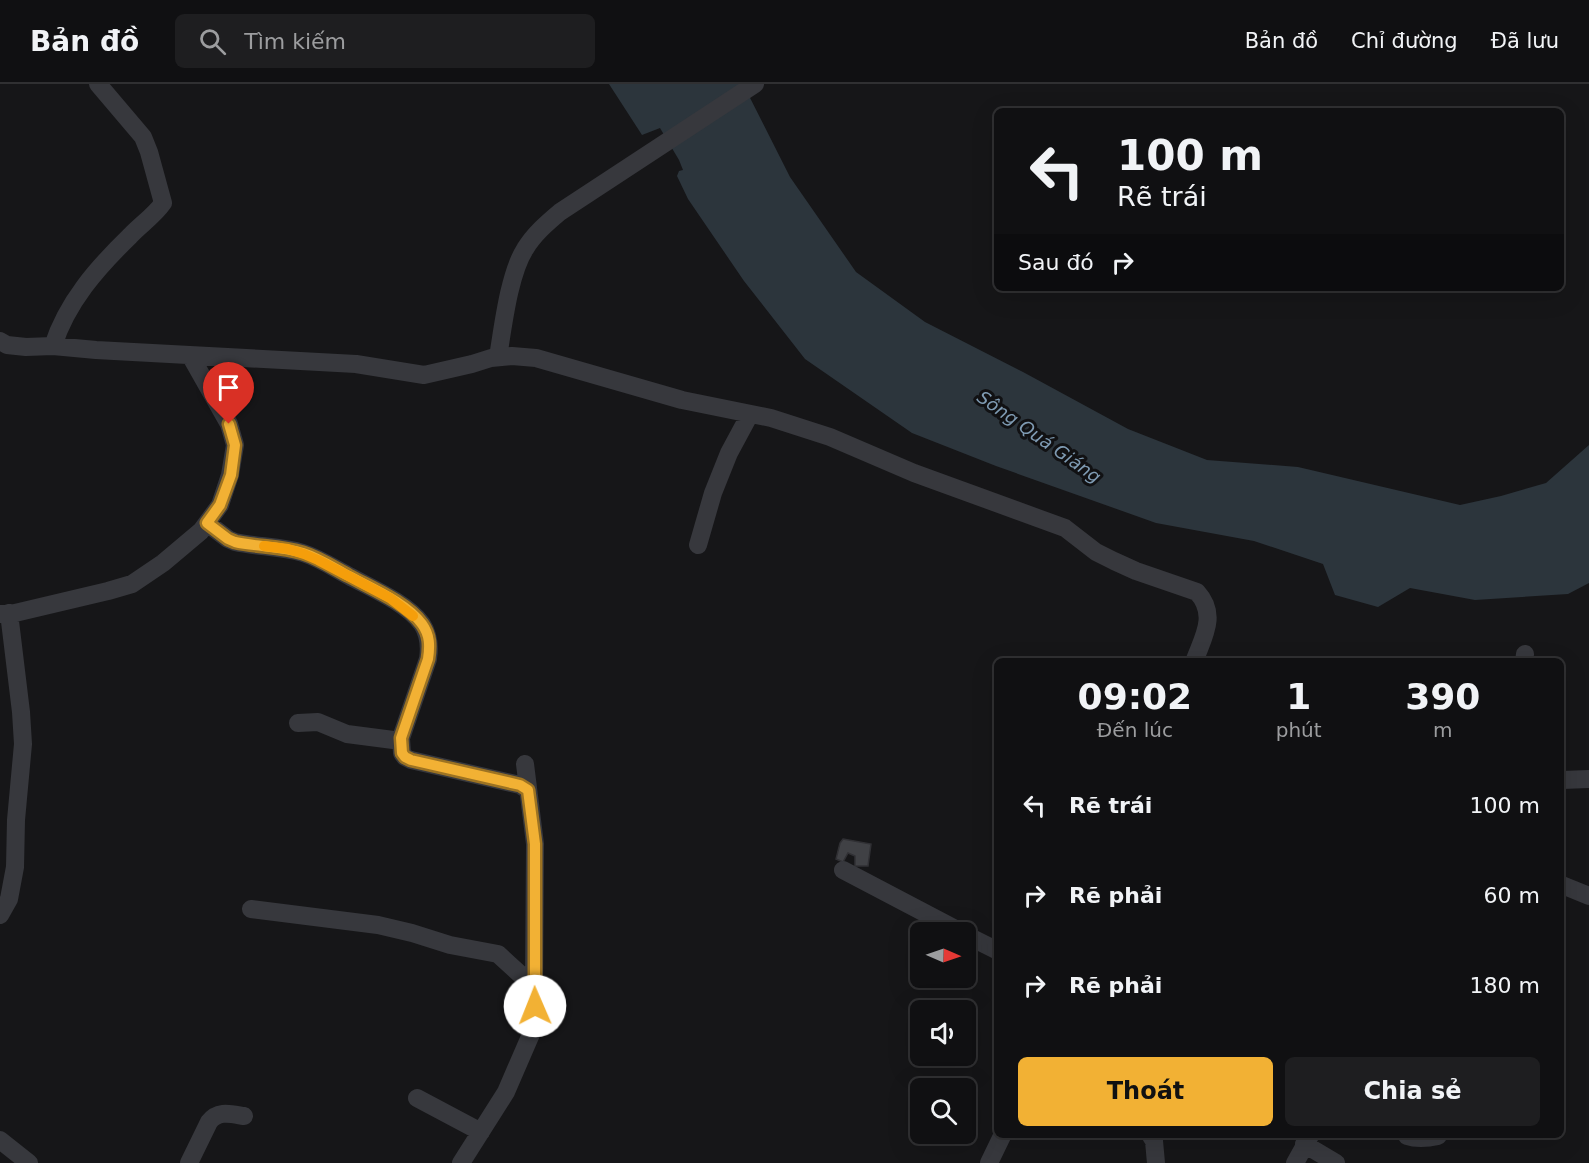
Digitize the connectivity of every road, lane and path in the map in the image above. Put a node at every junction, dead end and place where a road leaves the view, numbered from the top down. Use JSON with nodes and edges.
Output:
{"nodes":[{"id":1,"x":98,"y":84,"type":"edge"},
{"id":2,"x":755,"y":84,"type":"edge"},
{"id":3,"x":0,"y":341,"type":"edge"},
{"id":4,"x":53,"y":346,"type":"junction"},
{"id":5,"x":190,"y":355,"type":"junction"},
{"id":6,"x":498,"y":357,"type":"junction"},
{"id":7,"x":750,"y":414,"type":"junction"},
{"id":8,"x":207,"y":523,"type":"junction"},
{"id":9,"x":698,"y":545,"type":"dead end"},
{"id":10,"x":5,"y":614,"type":"edge"},
{"id":11,"x":1195,"y":658,"type":"edge"},
{"id":12,"x":298,"y":723,"type":"dead end"},
{"id":13,"x":400,"y":741,"type":"junction"},
{"id":14,"x":525,"y":764,"type":"dead end"},
{"id":15,"x":1589,"y":779,"type":"edge"},
{"id":16,"x":1564,"y":780,"type":"edge"},
{"id":17,"x":528,"y":790,"type":"junction"},
{"id":18,"x":843,"y":870,"type":"dead end"},
{"id":19,"x":1564,"y":886,"type":"edge"},
{"id":20,"x":1589,"y":896,"type":"edge"},
{"id":21,"x":251,"y":909,"type":"dead end"},
{"id":22,"x":0,"y":915,"type":"edge"},
{"id":23,"x":941,"y":922,"type":"edge"},
{"id":24,"x":976,"y":940,"type":"edge"},
{"id":25,"x":994,"y":949,"type":"edge"},
{"id":26,"x":534,"y":987,"type":"junction"},
{"id":27,"x":417,"y":1098,"type":"dead end"},
{"id":28,"x":244,"y":1116,"type":"dead end"},
{"id":29,"x":481,"y":1132,"type":"junction"},
{"id":30,"x":1001,"y":1138,"type":"edge"},
{"id":31,"x":1152,"y":1138,"type":"edge"},
{"id":32,"x":0,"y":1140,"type":"edge"},
{"id":33,"x":1307,"y":1140,"type":"edge"},
{"id":34,"x":29,"y":1163,"type":"edge"},
{"id":35,"x":189,"y":1163,"type":"edge"},
{"id":36,"x":461,"y":1163,"type":"edge"},
{"id":37,"x":989,"y":1163,"type":"edge"},
{"id":38,"x":1156,"y":1163,"type":"edge"},
{"id":39,"x":1295,"y":1163,"type":"edge"},
{"id":40,"x":1336,"y":1163,"type":"edge"}],
"edges":[{"from":1,"to":4,"type":"street"},
{"from":2,"to":6,"type":"street"},
{"from":3,"to":4,"type":"street"},
{"from":4,"to":5,"type":"street"},
{"from":5,"to":6,"type":"street"},
{"from":5,"to":8,"type":"street"},
{"from":6,"to":7,"type":"street"},
{"from":7,"to":9,"type":"street"},
{"from":7,"to":11,"type":"street"},
{"from":8,"to":10,"type":"street"},
{"from":8,"to":13,"type":"street"},
{"from":10,"to":22,"type":"street"},
{"from":12,"to":13,"type":"street"},
{"from":13,"to":17,"type":"street"},
{"from":14,"to":17,"type":"street"},
{"from":15,"to":16,"type":"street"},
{"from":17,"to":26,"type":"street"},
{"from":18,"to":23,"type":"street"},
{"from":19,"to":20,"type":"street"},
{"from":21,"to":26,"type":"street"},
{"from":24,"to":25,"type":"street"},
{"from":26,"to":29,"type":"street"},
{"from":27,"to":29,"type":"street"},
{"from":28,"to":35,"type":"street"},
{"from":29,"to":36,"type":"street"},
{"from":30,"to":37,"type":"street"},
{"from":31,"to":38,"type":"street"},
{"from":32,"to":34,"type":"street"},
{"from":33,"to":39,"type":"street"},
{"from":33,"to":40,"type":"street"}]}
